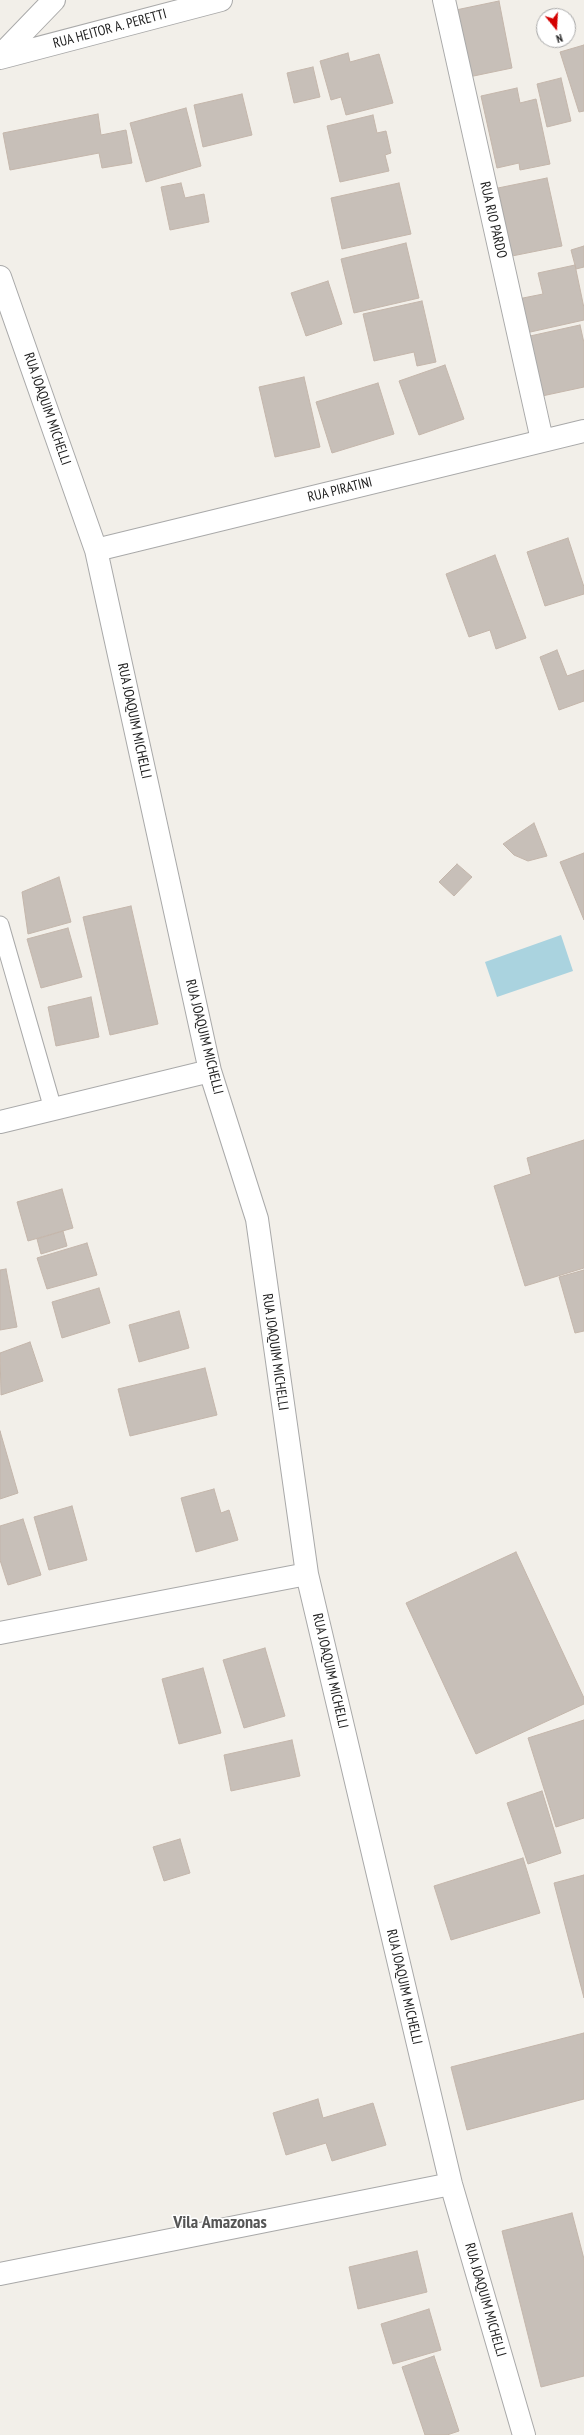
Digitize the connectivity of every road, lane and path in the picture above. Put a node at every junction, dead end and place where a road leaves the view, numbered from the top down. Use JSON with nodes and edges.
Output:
{"nodes":[{"id":1,"x":54,"y":0,"type":"edge"},
{"id":2,"x":221,"y":0,"type":"edge"},
{"id":3,"x":444,"y":0,"type":"edge"},
{"id":4,"x":0,"y":57,"type":"edge"},
{"id":5,"x":0,"y":277,"type":"edge"},
{"id":6,"x":584,"y":431,"type":"edge"},
{"id":7,"x":542,"y":440,"type":"junction"},
{"id":8,"x":96,"y":550,"type":"junction"},
{"id":9,"x":0,"y":925,"type":"edge"},
{"id":10,"x":210,"y":1071,"type":"junction"},
{"id":11,"x":53,"y":1109,"type":"junction"},
{"id":12,"x":0,"y":1122,"type":"edge"},
{"id":13,"x":307,"y":1574,"type":"junction"},
{"id":14,"x":0,"y":1633,"type":"edge"},
{"id":15,"x":451,"y":2184,"type":"junction"},
{"id":16,"x":0,"y":2274,"type":"edge"},
{"id":17,"x":524,"y":2435,"type":"edge"}],
"edges":[{"from":1,"to":4,"type":"street"},
{"from":2,"to":4,"type":"street","name":"RUA HEITOR A. PERETTI"},
{"from":3,"to":7,"type":"street","name":"RUA RIO PARDO"},
{"from":5,"to":8,"type":"street","name":"RUA JOAQUIM MICHELLI"},
{"from":6,"to":7,"type":"street","name":"RUA PIRATINI"},
{"from":7,"to":8,"type":"street","name":"RUA PIRATINI"},
{"from":8,"to":10,"type":"street","name":"RUA JOAQUIM MICHELLI"},
{"from":9,"to":11,"type":"lane"},
{"from":10,"to":11,"type":"street"},
{"from":10,"to":13,"type":"street","name":"RUA JOAQUIM MICHELLI"},
{"from":11,"to":12,"type":"street"},
{"from":13,"to":14,"type":"street"},
{"from":13,"to":15,"type":"street","name":"RUA JOAQUIM MICHELLI"},
{"from":15,"to":16,"type":"street"},
{"from":15,"to":17,"type":"street","name":"RUA JOAQUIM MICHELLI"}]}
